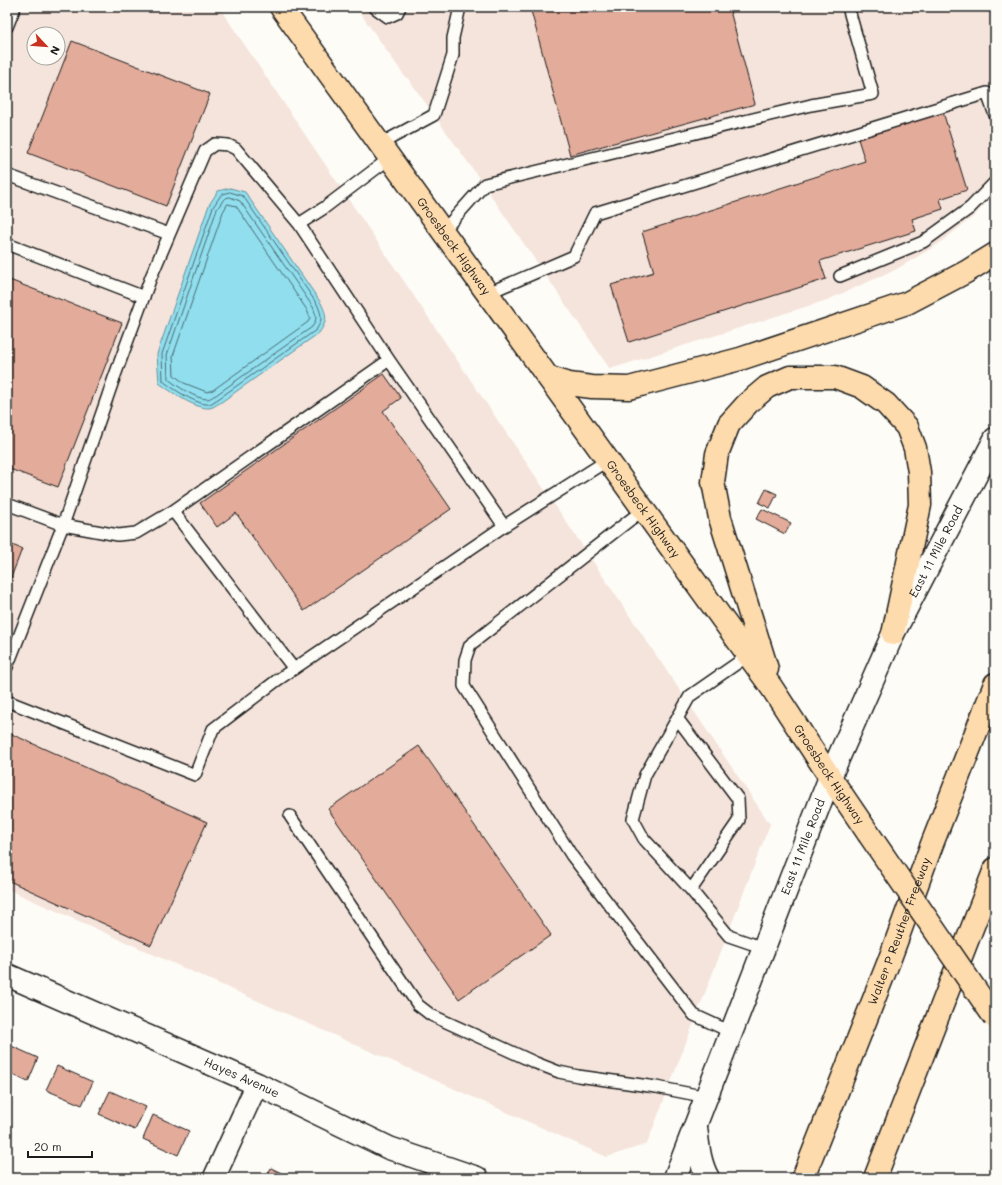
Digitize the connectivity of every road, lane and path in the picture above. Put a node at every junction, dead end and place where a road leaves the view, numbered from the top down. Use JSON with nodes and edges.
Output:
{"nodes":[{"id":1,"x":15,"y":7,"type":"edge"},
{"id":2,"x":374,"y":7,"type":"edge"},
{"id":3,"x":400,"y":7,"type":"edge"},
{"id":4,"x":460,"y":7,"type":"edge"},
{"id":5,"x":848,"y":7,"type":"edge"},
{"id":6,"x":285,"y":9,"type":"edge"},
{"id":7,"x":7,"y":27,"type":"edge"},
{"id":8,"x":995,"y":115,"type":"edge"},
{"id":9,"x":385,"y":151,"type":"junction"},
{"id":10,"x":7,"y":175,"type":"edge"},
{"id":11,"x":995,"y":182,"type":"edge"},
{"id":12,"x":299,"y":224,"type":"junction"},
{"id":13,"x":443,"y":231,"type":"junction"},
{"id":14,"x":169,"y":234,"type":"junction"},
{"id":15,"x":7,"y":244,"type":"edge"},
{"id":16,"x":995,"y":254,"type":"edge"},
{"id":17,"x":840,"y":276,"type":"dead end"},
{"id":18,"x":488,"y":293,"type":"junction"},
{"id":19,"x":144,"y":297,"type":"junction"},
{"id":20,"x":389,"y":360,"type":"junction"},
{"id":21,"x":550,"y":378,"type":"junction"},
{"id":22,"x":995,"y":439,"type":"edge"},
{"id":23,"x":608,"y":460,"type":"junction"},
{"id":24,"x":7,"y":504,"type":"edge"},
{"id":25,"x":644,"y":509,"type":"junction"},
{"id":26,"x":173,"y":511,"type":"junction"},
{"id":27,"x":63,"y":525,"type":"junction"},
{"id":28,"x":504,"y":526,"type":"junction"},
{"id":29,"x":894,"y":634,"type":"junction"},
{"id":30,"x":749,"y":655,"type":"junction"},
{"id":31,"x":7,"y":667,"type":"edge"},
{"id":32,"x":294,"y":669,"type":"junction"},
{"id":33,"x":995,"y":684,"type":"edge"},
{"id":34,"x":772,"y":688,"type":"junction"},
{"id":35,"x":7,"y":701,"type":"edge"},
{"id":36,"x":677,"y":718,"type":"junction"},
{"id":37,"x":830,"y":777,"type":"junction"},
{"id":38,"x":290,"y":816,"type":"dead end"},
{"id":39,"x":995,"y":869,"type":"edge"},
{"id":40,"x":691,"y":890,"type":"junction"},
{"id":41,"x":764,"y":948,"type":"junction"},
{"id":42,"x":7,"y":975,"type":"edge"},
{"id":43,"x":995,"y":1018,"type":"edge"},
{"id":44,"x":731,"y":1032,"type":"junction"},
{"id":45,"x":257,"y":1084,"type":"junction"},
{"id":46,"x":707,"y":1096,"type":"junction"},
{"id":47,"x":696,"y":1126,"type":"junction"},
{"id":48,"x":214,"y":1178,"type":"edge"},
{"id":49,"x":477,"y":1178,"type":"edge"},
{"id":50,"x":675,"y":1178,"type":"edge"},
{"id":51,"x":708,"y":1178,"type":"edge"},
{"id":52,"x":803,"y":1178,"type":"edge"},
{"id":53,"x":875,"y":1178,"type":"edge"}],
"edges":[{"from":1,"to":7,"type":"lane"},
{"from":2,"to":3,"type":"lane"},
{"from":4,"to":9,"type":"lane"},
{"from":5,"to":13,"type":"lane"},
{"from":6,"to":9,"type":"main road","name":"Groesbeck Highway"},
{"from":8,"to":18,"type":"lane"},
{"from":9,"to":12,"type":"lane"},
{"from":9,"to":13,"type":"main road","name":"Groesbeck Highway"},
{"from":10,"to":14,"type":"lane"},
{"from":11,"to":17,"type":"lane"},
{"from":12,"to":14,"type":"lane"},
{"from":12,"to":20,"type":"lane"},
{"from":13,"to":18,"type":"main road","name":"Groesbeck Highway"},
{"from":14,"to":19,"type":"lane"},
{"from":15,"to":19,"type":"lane"},
{"from":16,"to":21,"type":"main road"},
{"from":18,"to":21,"type":"main road","name":"Groesbeck Highway"},
{"from":19,"to":27,"type":"lane"},
{"from":20,"to":26,"type":"lane"},
{"from":20,"to":28,"type":"lane"},
{"from":21,"to":23,"type":"main road","name":"Groesbeck Highway"},
{"from":22,"to":29,"type":"main road","name":"East 11 Mile Road"},
{"from":23,"to":25,"type":"main road","name":"Groesbeck Highway"},
{"from":23,"to":28,"type":"lane"},
{"from":24,"to":27,"type":"lane"},
{"from":25,"to":30,"type":"main road","name":"Groesbeck Highway"},
{"from":25,"to":44,"type":"lane"},
{"from":26,"to":27,"type":"lane"},
{"from":26,"to":32,"type":"lane"},
{"from":27,"to":31,"type":"lane"},
{"from":28,"to":32,"type":"lane"},
{"from":29,"to":34,"type":"main road"},
{"from":29,"to":37,"type":"main road","name":"East 11 Mile Road"},
{"from":30,"to":34,"type":"main road","name":"Groesbeck Highway"},
{"from":30,"to":36,"type":"lane"},
{"from":32,"to":35,"type":"lane"},
{"from":33,"to":52,"type":"main road","name":"Walter P Reuther Freeway"},
{"from":34,"to":37,"type":"main road","name":"Groesbeck Highway"},
{"from":36,"to":40,"type":"lane"},
{"from":36,"to":40,"type":"lane"},
{"from":37,"to":41,"type":"main road","name":"East 11 Mile Road"},
{"from":37,"to":43,"type":"main road","name":"Groesbeck Highway","bridge":true},
{"from":38,"to":46,"type":"lane"},
{"from":39,"to":53,"type":"main road"},
{"from":40,"to":41,"type":"lane"},
{"from":41,"to":44,"type":"main road","name":"East 11 Mile Road"},
{"from":42,"to":45,"type":"main road","name":"Hayes Avenue"},
{"from":44,"to":46,"type":"main road","name":"East 11 Mile Road"},
{"from":45,"to":48,"type":"street"},
{"from":45,"to":49,"type":"main road","name":"Hayes Avenue"},
{"from":46,"to":47,"type":"main road","name":"East 11 Mile Road"},
{"from":47,"to":50,"type":"main road","name":"East 11 Mile Road"},
{"from":47,"to":51,"type":"main road"}]}
